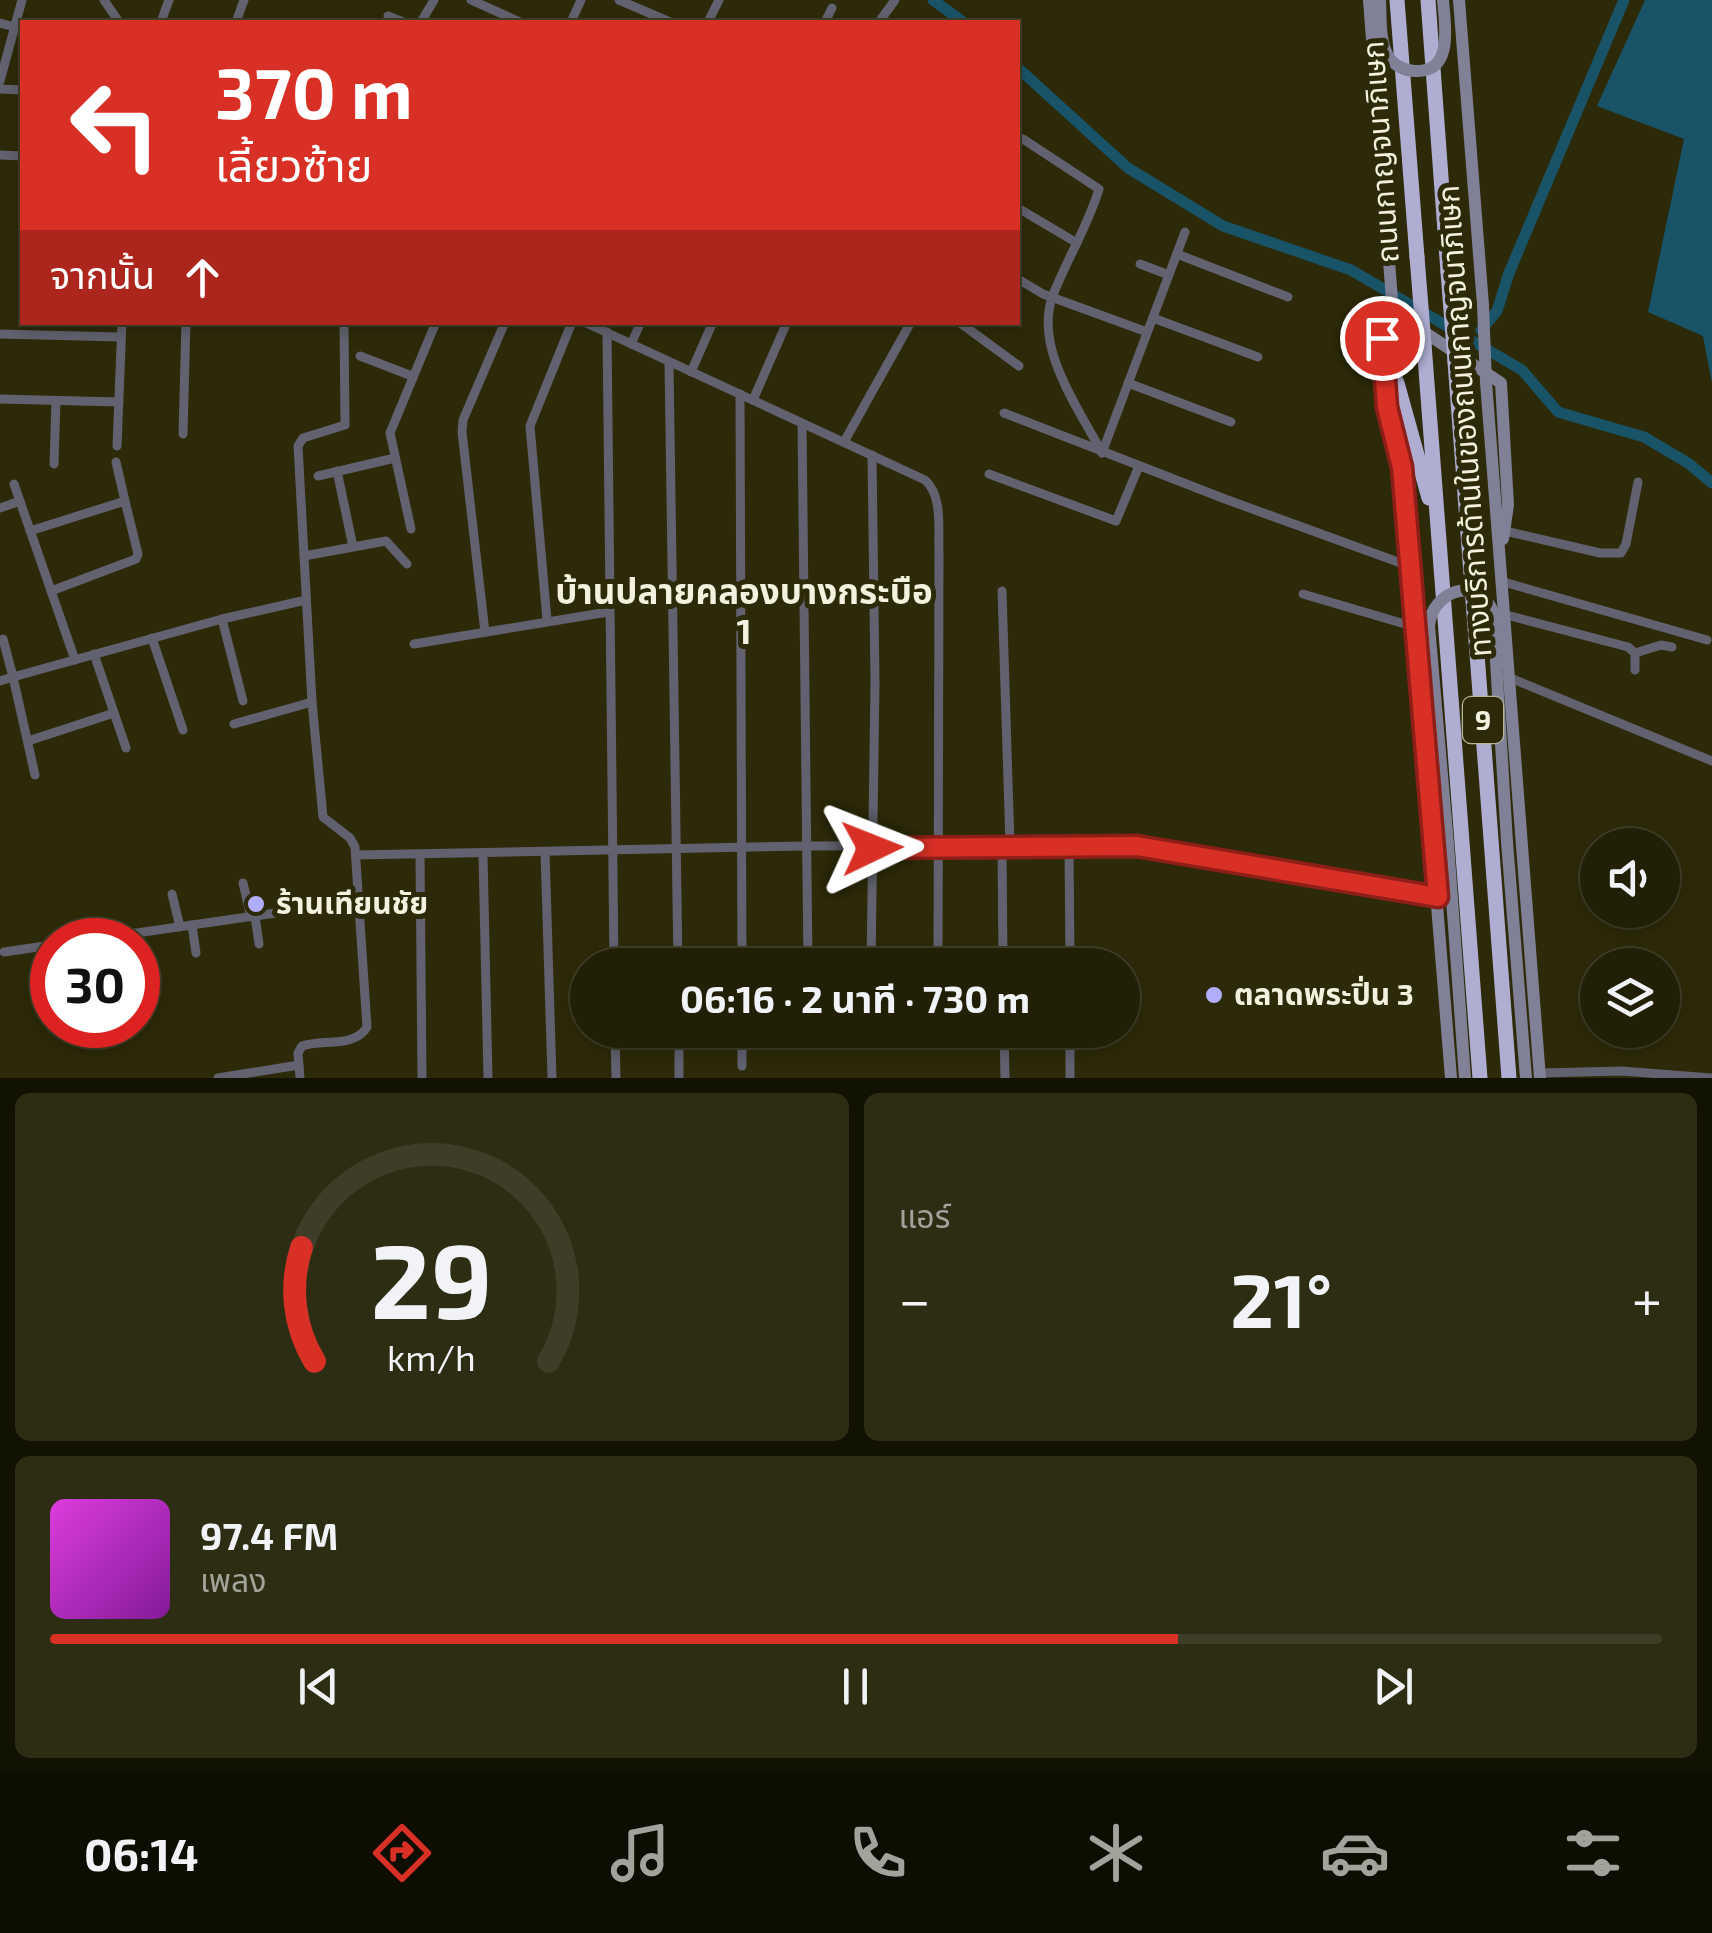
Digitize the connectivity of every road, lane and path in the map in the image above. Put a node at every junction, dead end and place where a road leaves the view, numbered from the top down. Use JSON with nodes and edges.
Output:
{"nodes":[{"id":1,"x":22,"y":0,"type":"edge"},
{"id":2,"x":471,"y":0,"type":"edge"},
{"id":3,"x":619,"y":0,"type":"edge"},
{"id":4,"x":1369,"y":0,"type":"edge"},
{"id":5,"x":1380,"y":0,"type":"edge"},
{"id":6,"x":1397,"y":0,"type":"edge"},
{"id":7,"x":1428,"y":0,"type":"edge"},
{"id":8,"x":1443,"y":0,"type":"edge"},
{"id":9,"x":1459,"y":0,"type":"edge"},
{"id":10,"x":832,"y":8,"type":"dead end"},
{"id":11,"x":388,"y":16,"type":"dead end"},
{"id":12,"x":398,"y":20,"type":"edge"},
{"id":13,"x":516,"y":20,"type":"edge"},
{"id":14,"x":665,"y":20,"type":"edge"},
{"id":15,"x":826,"y":20,"type":"edge"},
{"id":16,"x":0,"y":22,"type":"edge"},
{"id":17,"x":14,"y":27,"type":"junction"},
{"id":18,"x":0,"y":81,"type":"edge"},
{"id":19,"x":1023,"y":139,"type":"dead end"},
{"id":20,"x":1020,"y":209,"type":"edge"},
{"id":21,"x":1185,"y":232,"type":"dead end"},
{"id":22,"x":1077,"y":243,"type":"junction"},
{"id":23,"x":1177,"y":254,"type":"junction"},
{"id":24,"x":1140,"y":264,"type":"dead end"},
{"id":25,"x":1169,"y":275,"type":"junction"},
{"id":26,"x":1020,"y":280,"type":"edge"},
{"id":27,"x":1052,"y":296,"type":"junction"},
{"id":28,"x":1288,"y":297,"type":"dead end"},
{"id":29,"x":1152,"y":318,"type":"junction"},
{"id":30,"x":45,"y":325,"type":"edge"},
{"id":31,"x":122,"y":325,"type":"edge"},
{"id":32,"x":186,"y":325,"type":"edge"},
{"id":33,"x":344,"y":325,"type":"edge"},
{"id":34,"x":435,"y":325,"type":"edge"},
{"id":35,"x":504,"y":325,"type":"edge"},
{"id":36,"x":571,"y":325,"type":"edge"},
{"id":37,"x":591,"y":325,"type":"edge"},
{"id":38,"x":640,"y":325,"type":"edge"},
{"id":39,"x":712,"y":325,"type":"edge"},
{"id":40,"x":785,"y":325,"type":"edge"},
{"id":41,"x":909,"y":325,"type":"edge"},
{"id":42,"x":963,"y":325,"type":"edge"},
{"id":43,"x":607,"y":332,"type":"junction"},
{"id":44,"x":1147,"y":332,"type":"junction"},
{"id":45,"x":0,"y":334,"type":"edge"},
{"id":46,"x":44,"y":335,"type":"junction"},
{"id":47,"x":121,"y":337,"type":"junction"},
{"id":48,"x":631,"y":344,"type":"junction"},
{"id":49,"x":360,"y":356,"type":"dead end"},
{"id":50,"x":1258,"y":357,"type":"dead end"},
{"id":51,"x":670,"y":362,"type":"junction"},
{"id":52,"x":1019,"y":366,"type":"dead end"},
{"id":53,"x":691,"y":372,"type":"junction"},
{"id":54,"x":412,"y":376,"type":"junction"},
{"id":55,"x":1128,"y":383,"type":"junction"},
{"id":56,"x":1397,"y":383,"type":"junction"},
{"id":57,"x":740,"y":394,"type":"junction"},
{"id":58,"x":0,"y":400,"type":"edge"},
{"id":59,"x":753,"y":400,"type":"junction"},
{"id":60,"x":56,"y":401,"type":"junction"},
{"id":61,"x":119,"y":402,"type":"junction"},
{"id":62,"x":1004,"y":413,"type":"dead end"},
{"id":63,"x":1231,"y":422,"type":"dead end"},
{"id":64,"x":802,"y":424,"type":"junction"},
{"id":65,"x":183,"y":434,"type":"dead end"},
{"id":66,"x":844,"y":442,"type":"junction"},
{"id":67,"x":117,"y":446,"type":"dead end"},
{"id":68,"x":1102,"y":453,"type":"junction"},
{"id":69,"x":872,"y":455,"type":"junction"},
{"id":70,"x":395,"y":458,"type":"junction"},
{"id":71,"x":116,"y":462,"type":"dead end"},
{"id":72,"x":54,"y":464,"type":"dead end"},
{"id":73,"x":1139,"y":466,"type":"junction"},
{"id":74,"x":1402,"y":467,"type":"junction"},
{"id":75,"x":337,"y":472,"type":"junction"},
{"id":76,"x":989,"y":474,"type":"dead end"},
{"id":77,"x":318,"y":476,"type":"dead end"},
{"id":78,"x":1638,"y":482,"type":"dead end"},
{"id":79,"x":14,"y":484,"type":"dead end"},
{"id":80,"x":125,"y":500,"type":"junction"},
{"id":81,"x":20,"y":501,"type":"junction"},
{"id":82,"x":0,"y":508,"type":"edge"},
{"id":83,"x":411,"y":530,"type":"dead end"},
{"id":84,"x":1438,"y":530,"type":"junction"},
{"id":85,"x":1505,"y":531,"type":"junction"},
{"id":86,"x":30,"y":532,"type":"junction"},
{"id":87,"x":352,"y":542,"type":"dead end"},
{"id":88,"x":304,"y":556,"type":"junction"},
{"id":89,"x":1499,"y":560,"type":"junction"},
{"id":90,"x":407,"y":564,"type":"dead end"},
{"id":91,"x":1410,"y":566,"type":"junction"},
{"id":92,"x":1500,"y":581,"type":"junction"},
{"id":93,"x":51,"y":590,"type":"junction"},
{"id":94,"x":1002,"y":591,"type":"dead end"},
{"id":95,"x":1303,"y":594,"type":"dead end"},
{"id":96,"x":306,"y":600,"type":"junction"},
{"id":97,"x":608,"y":612,"type":"junction"},
{"id":98,"x":1504,"y":614,"type":"junction"},
{"id":99,"x":222,"y":619,"type":"junction"},
{"id":100,"x":547,"y":620,"type":"junction"},
{"id":101,"x":1415,"y":627,"type":"junction"},
{"id":102,"x":485,"y":632,"type":"junction"},
{"id":103,"x":152,"y":638,"type":"junction"},
{"id":104,"x":2,"y":639,"type":"dead end"},
{"id":105,"x":1707,"y":640,"type":"dead end"},
{"id":106,"x":414,"y":644,"type":"dead end"},
{"id":107,"x":1672,"y":647,"type":"dead end"},
{"id":108,"x":1635,"y":653,"type":"junction"},
{"id":109,"x":94,"y":654,"type":"junction"},
{"id":110,"x":75,"y":660,"type":"junction"},
{"id":111,"x":1634,"y":670,"type":"dead end"},
{"id":112,"x":13,"y":677,"type":"junction"},
{"id":113,"x":1508,"y":678,"type":"junction"},
{"id":114,"x":0,"y":681,"type":"edge"},
{"id":115,"x":243,"y":701,"type":"dead end"},
{"id":116,"x":312,"y":702,"type":"junction"},
{"id":117,"x":114,"y":713,"type":"junction"},
{"id":118,"x":234,"y":724,"type":"dead end"},
{"id":119,"x":183,"y":730,"type":"dead end"},
{"id":120,"x":28,"y":741,"type":"junction"},
{"id":121,"x":126,"y":748,"type":"dead end"},
{"id":122,"x":1712,"y":761,"type":"edge"},
{"id":123,"x":34,"y":775,"type":"dead end"},
{"id":124,"x":1006,"y":845,"type":"junction"},
{"id":125,"x":1068,"y":845,"type":"junction"},
{"id":126,"x":805,"y":846,"type":"junction"},
{"id":127,"x":938,"y":846,"type":"junction"},
{"id":128,"x":742,"y":848,"type":"junction"},
{"id":129,"x":872,"y":848,"type":"junction"},
{"id":130,"x":612,"y":849,"type":"junction"},
{"id":131,"x":676,"y":849,"type":"junction"},
{"id":132,"x":545,"y":852,"type":"junction"},
{"id":133,"x":483,"y":854,"type":"junction"},
{"id":134,"x":356,"y":855,"type":"junction"},
{"id":135,"x":420,"y":856,"type":"junction"},
{"id":136,"x":243,"y":883,"type":"dead end"},
{"id":137,"x":172,"y":894,"type":"dead end"},
{"id":138,"x":1438,"y":897,"type":"junction"},
{"id":139,"x":359,"y":901,"type":"junction"},
{"id":140,"x":254,"y":916,"type":"junction"},
{"id":141,"x":192,"y":925,"type":"junction"},
{"id":142,"x":180,"y":927,"type":"junction"},
{"id":143,"x":160,"y":931,"type":"edge"},
{"id":144,"x":259,"y":944,"type":"dead end"},
{"id":145,"x":30,"y":948,"type":"edge"},
{"id":146,"x":614,"y":948,"type":"edge"},
{"id":147,"x":678,"y":948,"type":"edge"},
{"id":148,"x":742,"y":948,"type":"edge"},
{"id":149,"x":808,"y":948,"type":"edge"},
{"id":150,"x":871,"y":948,"type":"edge"},
{"id":151,"x":938,"y":948,"type":"edge"},
{"id":152,"x":1003,"y":948,"type":"edge"},
{"id":153,"x":1070,"y":948,"type":"edge"},
{"id":154,"x":4,"y":952,"type":"dead end"},
{"id":155,"x":196,"y":952,"type":"dead end"},
{"id":156,"x":615,"y":1048,"type":"edge"},
{"id":157,"x":680,"y":1048,"type":"edge"},
{"id":158,"x":742,"y":1048,"type":"edge"},
{"id":159,"x":1004,"y":1048,"type":"edge"},
{"id":160,"x":1070,"y":1048,"type":"edge"},
{"id":161,"x":299,"y":1065,"type":"junction"},
{"id":162,"x":742,"y":1066,"type":"dead end"},
{"id":163,"x":1623,"y":1074,"type":"edge"},
{"id":164,"x":1535,"y":1076,"type":"edge"},
{"id":165,"x":218,"y":1078,"type":"edge"},
{"id":166,"x":300,"y":1078,"type":"edge"},
{"id":167,"x":422,"y":1078,"type":"edge"},
{"id":168,"x":488,"y":1078,"type":"edge"},
{"id":169,"x":552,"y":1078,"type":"edge"},
{"id":170,"x":616,"y":1078,"type":"edge"},
{"id":171,"x":679,"y":1078,"type":"edge"},
{"id":172,"x":1005,"y":1078,"type":"edge"},
{"id":173,"x":1070,"y":1078,"type":"edge"},
{"id":174,"x":1451,"y":1078,"type":"edge"},
{"id":175,"x":1464,"y":1078,"type":"edge"},
{"id":176,"x":1480,"y":1078,"type":"edge"},
{"id":177,"x":1510,"y":1078,"type":"edge"},
{"id":178,"x":1711,"y":1078,"type":"edge"}],
"edges":[{"from":1,"to":17,"type":"street"},
{"from":2,"to":13,"type":"street"},
{"from":3,"to":14,"type":"street"},
{"from":4,"to":56,"type":"main road","bridge":true},
{"from":5,"to":8,"type":"main road","bridge":true},
{"from":6,"to":84,"type":"highway","name":"ถนนกาญจนาภิเษก","number":"9","bridge":true},
{"from":7,"to":177,"type":"highway","name":"ถนนกาญจนาภิเษก","number":"9","bridge":true},
{"from":9,"to":89,"type":"main road","name":"ทางบริการด้านในของถนนกาญจนาภิเษก","bridge":true},
{"from":10,"to":15,"type":"street"},
{"from":11,"to":12,"type":"street"},
{"from":16,"to":17,"type":"street"},
{"from":17,"to":18,"type":"street"},
{"from":19,"to":22,"type":"street"},
{"from":20,"to":22,"type":"street"},
{"from":21,"to":23,"type":"street"},
{"from":22,"to":27,"type":"street"},
{"from":23,"to":25,"type":"street"},
{"from":23,"to":28,"type":"street"},
{"from":24,"to":25,"type":"street"},
{"from":25,"to":29,"type":"street"},
{"from":26,"to":27,"type":"street"},
{"from":27,"to":44,"type":"street"},
{"from":27,"to":68,"type":"street"},
{"from":29,"to":44,"type":"street"},
{"from":29,"to":50,"type":"street"},
{"from":30,"to":46,"type":"street"},
{"from":31,"to":47,"type":"street"},
{"from":32,"to":65,"type":"street"},
{"from":33,"to":88,"type":"street"},
{"from":34,"to":54,"type":"street"},
{"from":35,"to":102,"type":"street"},
{"from":36,"to":100,"type":"street"},
{"from":37,"to":43,"type":"street"},
{"from":38,"to":48,"type":"street"},
{"from":39,"to":53,"type":"street"},
{"from":40,"to":59,"type":"street"},
{"from":41,"to":66,"type":"street"},
{"from":42,"to":52,"type":"street"},
{"from":43,"to":48,"type":"street"},
{"from":43,"to":97,"type":"street"},
{"from":44,"to":55,"type":"street"},
{"from":45,"to":46,"type":"street"},
{"from":46,"to":47,"type":"street"},
{"from":47,"to":61,"type":"street"},
{"from":48,"to":51,"type":"street"},
{"from":49,"to":54,"type":"street"},
{"from":51,"to":53,"type":"street"},
{"from":51,"to":131,"type":"street"},
{"from":53,"to":57,"type":"street"},
{"from":54,"to":70,"type":"street"},
{"from":55,"to":63,"type":"street"},
{"from":55,"to":68,"type":"street"},
{"from":56,"to":74,"type":"main road"},
{"from":56,"to":84,"type":"highway"},
{"from":57,"to":59,"type":"street"},
{"from":57,"to":128,"type":"street"},
{"from":58,"to":60,"type":"street"},
{"from":59,"to":64,"type":"street"},
{"from":60,"to":61,"type":"street"},
{"from":60,"to":72,"type":"street"},
{"from":61,"to":67,"type":"street"},
{"from":62,"to":68,"type":"street"},
{"from":64,"to":66,"type":"street"},
{"from":64,"to":126,"type":"street"},
{"from":66,"to":69,"type":"street"},
{"from":68,"to":73,"type":"street"},
{"from":69,"to":127,"type":"street"},
{"from":69,"to":129,"type":"street"},
{"from":70,"to":75,"type":"street"},
{"from":70,"to":83,"type":"street"},
{"from":71,"to":80,"type":"street"},
{"from":73,"to":76,"type":"street"},
{"from":73,"to":91,"type":"street"},
{"from":74,"to":85,"type":"main road"},
{"from":74,"to":91,"type":"main road"},
{"from":75,"to":77,"type":"street"},
{"from":75,"to":87,"type":"street"},
{"from":78,"to":85,"type":"street"},
{"from":79,"to":81,"type":"street"},
{"from":80,"to":86,"type":"street"},
{"from":80,"to":93,"type":"street"},
{"from":81,"to":82,"type":"street"},
{"from":81,"to":86,"type":"street"},
{"from":84,"to":176,"type":"highway","name":"ถนนกาญจนาภิเษก","number":"9"},
{"from":85,"to":89,"type":"main road"},
{"from":86,"to":93,"type":"street"},
{"from":88,"to":90,"type":"street"},
{"from":88,"to":96,"type":"street"},
{"from":89,"to":92,"type":"main road","name":"ทางบริการด้านในของถนนกาญจนาภิเษก"},
{"from":91,"to":101,"type":"main road"},
{"from":92,"to":98,"type":"main road","name":"ทางบริการด้านในของถนนกาญจนาภิเษก"},
{"from":92,"to":105,"type":"street"},
{"from":93,"to":110,"type":"street"},
{"from":94,"to":124,"type":"street"},
{"from":95,"to":101,"type":"street"},
{"from":96,"to":99,"type":"street"},
{"from":96,"to":116,"type":"street"},
{"from":97,"to":100,"type":"street"},
{"from":97,"to":130,"type":"street"},
{"from":98,"to":108,"type":"street"},
{"from":98,"to":113,"type":"main road","name":"ทางบริการด้านในของถนนกาญจนาภิเษก"},
{"from":99,"to":103,"type":"street"},
{"from":99,"to":115,"type":"street"},
{"from":100,"to":102,"type":"street"},
{"from":101,"to":138,"type":"main road"},
{"from":102,"to":106,"type":"street"},
{"from":103,"to":109,"type":"street"},
{"from":103,"to":119,"type":"street"},
{"from":104,"to":112,"type":"street"},
{"from":107,"to":108,"type":"street"},
{"from":108,"to":111,"type":"street"},
{"from":109,"to":110,"type":"street"},
{"from":109,"to":117,"type":"street"},
{"from":110,"to":112,"type":"street"},
{"from":112,"to":114,"type":"street"},
{"from":112,"to":120,"type":"street"},
{"from":113,"to":122,"type":"street"},
{"from":113,"to":164,"type":"main road","name":"ทางบริการด้านในของถนนกาญจนาภิเษก"},
{"from":116,"to":118,"type":"street"},
{"from":116,"to":134,"type":"street"},
{"from":117,"to":120,"type":"street"},
{"from":117,"to":121,"type":"street"},
{"from":120,"to":123,"type":"street"},
{"from":124,"to":125,"type":"street"},
{"from":124,"to":127,"type":"street"},
{"from":124,"to":152,"type":"street"},
{"from":125,"to":138,"type":"street"},
{"from":125,"to":153,"type":"street"},
{"from":126,"to":128,"type":"street"},
{"from":126,"to":129,"type":"street"},
{"from":126,"to":149,"type":"street"},
{"from":127,"to":129,"type":"street"},
{"from":127,"to":151,"type":"street"},
{"from":128,"to":131,"type":"street"},
{"from":128,"to":148,"type":"street"},
{"from":129,"to":150,"type":"street"},
{"from":130,"to":131,"type":"street"},
{"from":130,"to":132,"type":"street"},
{"from":130,"to":146,"type":"street"},
{"from":131,"to":147,"type":"street"},
{"from":132,"to":133,"type":"street"},
{"from":132,"to":169,"type":"street"},
{"from":133,"to":135,"type":"street"},
{"from":133,"to":168,"type":"street"},
{"from":134,"to":135,"type":"street"},
{"from":134,"to":139,"type":"street"},
{"from":135,"to":167,"type":"street"},
{"from":136,"to":140,"type":"street"},
{"from":137,"to":142,"type":"street"},
{"from":138,"to":174,"type":"main road"},
{"from":139,"to":140,"type":"street"},
{"from":139,"to":161,"type":"street"},
{"from":140,"to":141,"type":"street"},
{"from":140,"to":144,"type":"street"},
{"from":141,"to":142,"type":"street"},
{"from":141,"to":155,"type":"street"},
{"from":142,"to":143,"type":"street"},
{"from":145,"to":154,"type":"street"},
{"from":156,"to":170,"type":"street"},
{"from":157,"to":171,"type":"street"},
{"from":158,"to":162,"type":"street"},
{"from":159,"to":172,"type":"street"},
{"from":160,"to":173,"type":"street"},
{"from":161,"to":165,"type":"street"},
{"from":161,"to":166,"type":"street"},
{"from":163,"to":164,"type":"street"},
{"from":163,"to":178,"type":"street"},
{"from":164,"to":175,"type":"main road","bridge":true}]}
